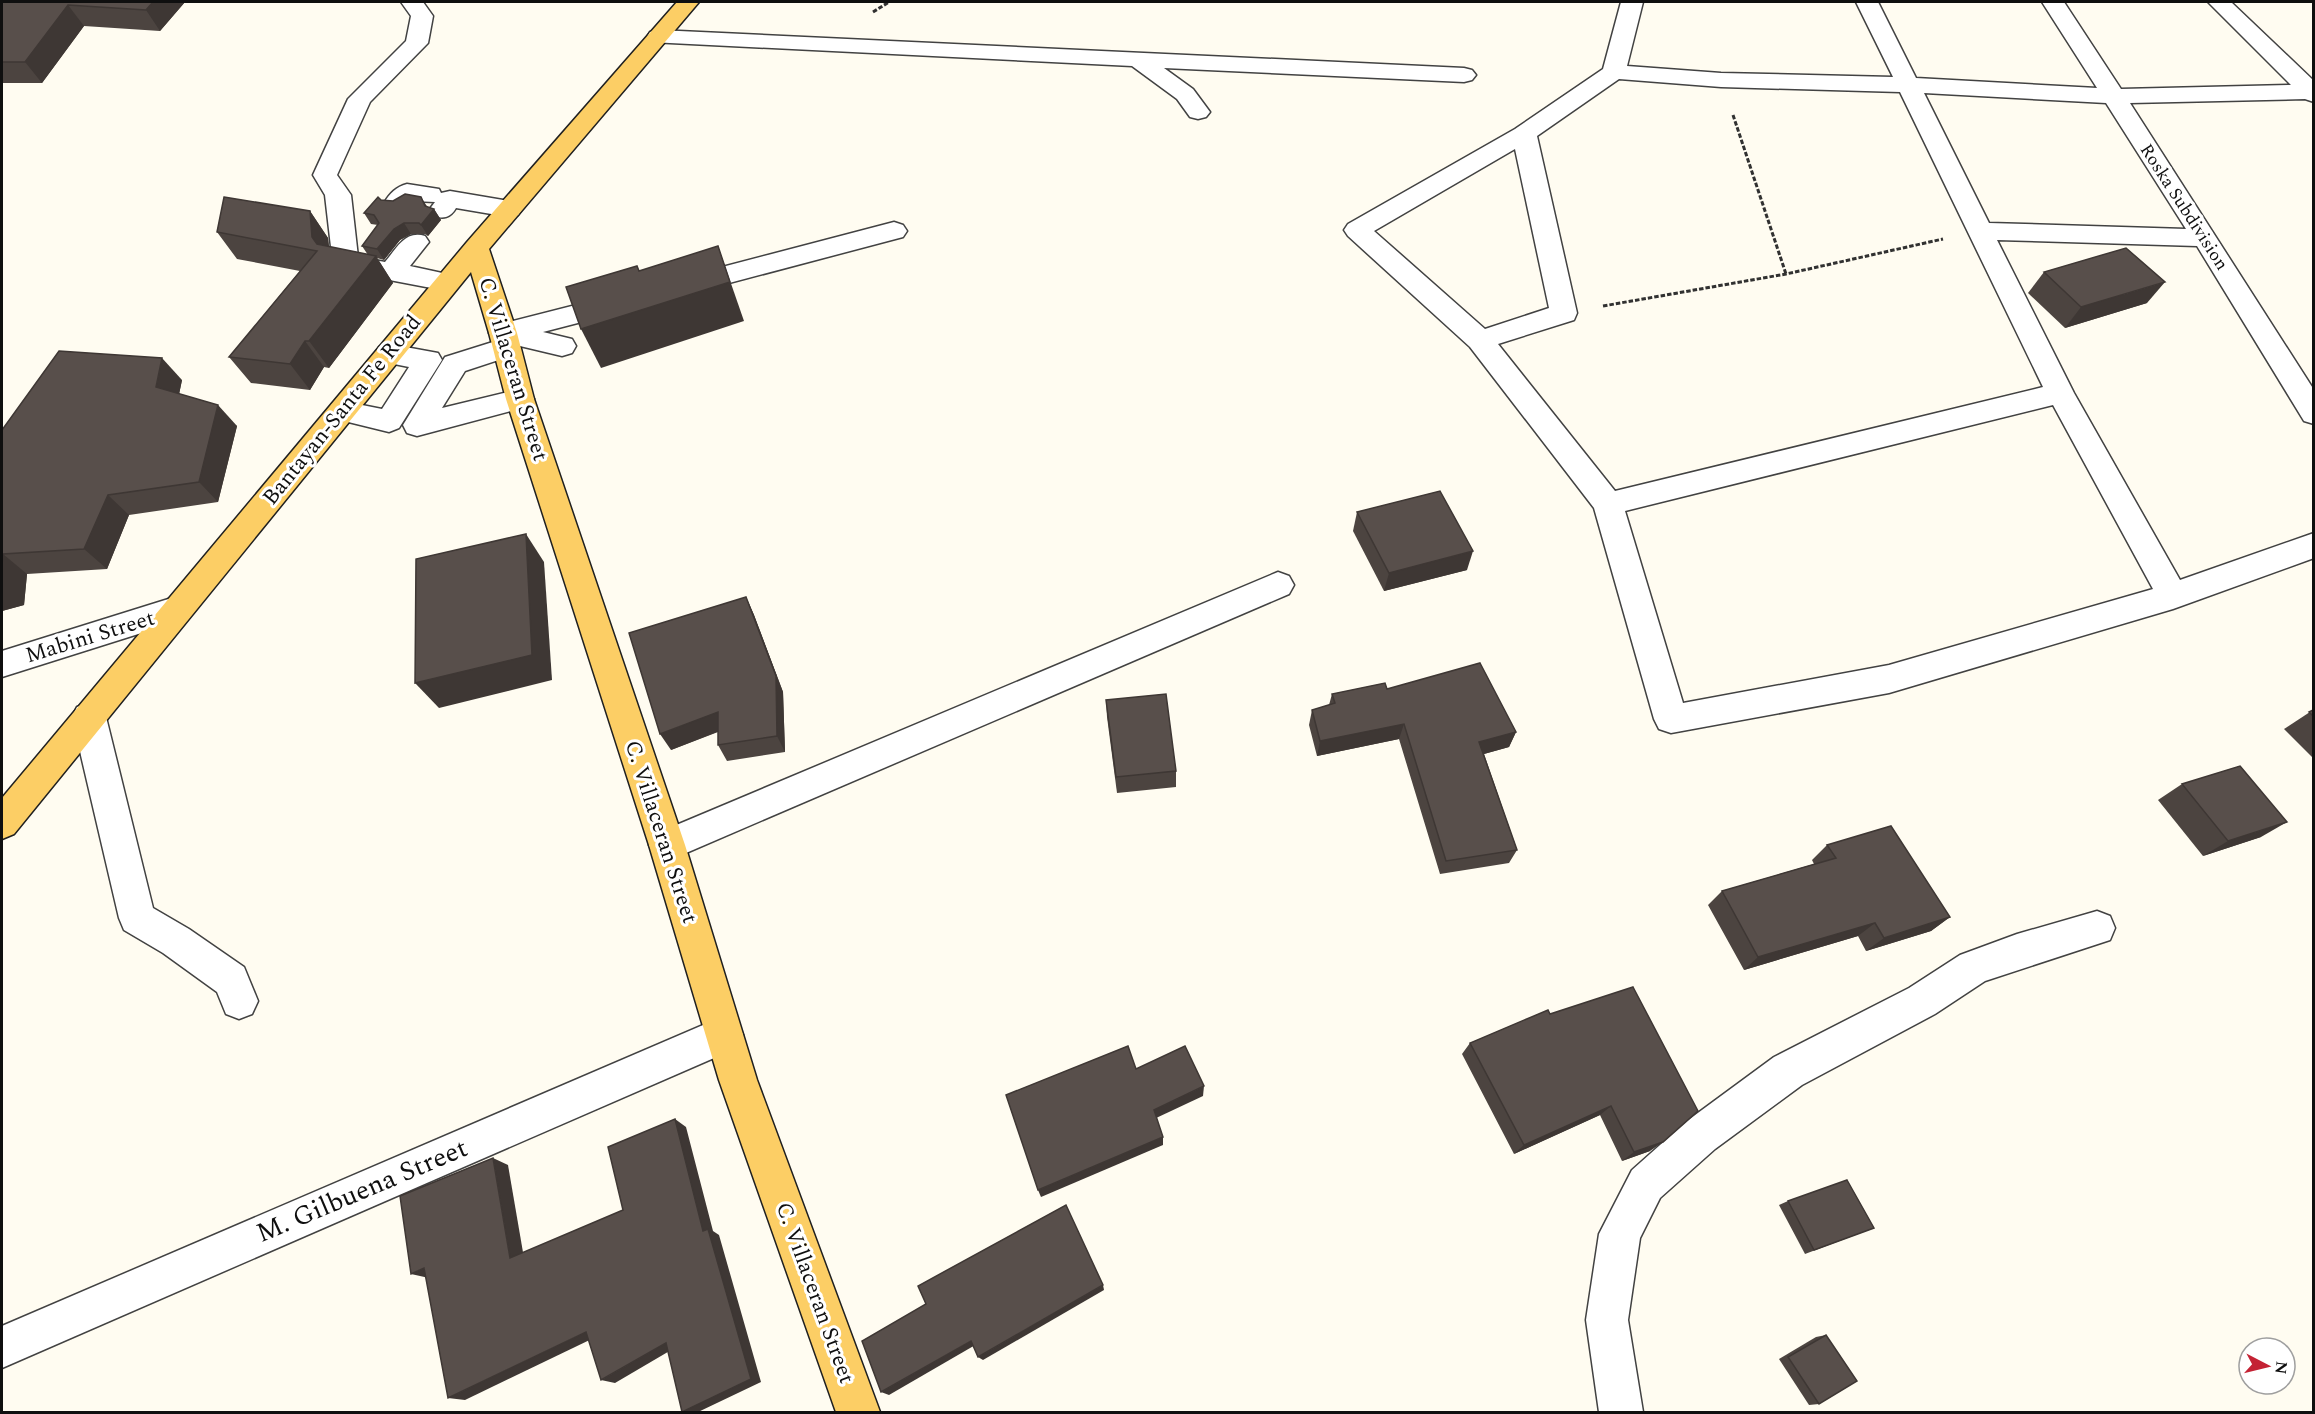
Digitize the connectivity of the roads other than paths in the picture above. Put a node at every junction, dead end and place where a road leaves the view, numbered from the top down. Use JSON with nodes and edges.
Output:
{"nodes":[{"id":1,"x":412,"y":2,"type":"edge"},
{"id":2,"x":684,"y":2,"type":"edge"},
{"id":3,"x":1632,"y":2,"type":"edge"},
{"id":4,"x":1867,"y":2,"type":"edge"},
{"id":5,"x":2053,"y":2,"type":"edge"},
{"id":6,"x":2219,"y":2,"type":"edge"},
{"id":7,"x":658,"y":37,"type":"junction"},
{"id":8,"x":1137,"y":59,"type":"junction"},
{"id":9,"x":1614,"y":72,"type":"junction"},
{"id":10,"x":1464,"y":75,"type":"dead end"},
{"id":11,"x":1910,"y":85,"type":"junction"},
{"id":12,"x":2312,"y":94,"type":"edge"},
{"id":13,"x":2114,"y":96,"type":"junction"},
{"id":14,"x":1198,"y":112,"type":"dead end"},
{"id":15,"x":1524,"y":135,"type":"junction"},
{"id":16,"x":428,"y":203,"type":"dead end"},
{"id":17,"x":509,"y":209,"type":"junction"},
{"id":18,"x":894,"y":231,"type":"dead end"},
{"id":19,"x":1982,"y":231,"type":"junction"},
{"id":20,"x":2205,"y":238,"type":"junction"},
{"id":21,"x":405,"y":240,"type":"dead end"},
{"id":22,"x":365,"y":241,"type":"edge"},
{"id":23,"x":476,"y":248,"type":"junction"},
{"id":24,"x":369,"y":268,"type":"junction"},
{"id":25,"x":447,"y":282,"type":"junction"},
{"id":26,"x":505,"y":340,"type":"junction"},
{"id":27,"x":1480,"y":340,"type":"junction"},
{"id":28,"x":562,"y":346,"type":"dead end"},
{"id":29,"x":389,"y":354,"type":"junction"},
{"id":30,"x":2060,"y":393,"type":"junction"},
{"id":31,"x":520,"y":399,"type":"junction"},
{"id":32,"x":342,"y":411,"type":"junction"},
{"id":33,"x":2313,"y":414,"type":"edge"},
{"id":34,"x":388,"y":421,"type":"junction"},
{"id":35,"x":417,"y":425,"type":"junction"},
{"id":36,"x":1608,"y":504,"type":"junction"},
{"id":37,"x":2313,"y":545,"type":"edge"},
{"id":38,"x":1278,"y":585,"type":"dead end"},
{"id":39,"x":2173,"y":596,"type":"junction"},
{"id":40,"x":178,"y":609,"type":"junction"},
{"id":41,"x":2,"y":664,"type":"edge"},
{"id":42,"x":89,"y":717,"type":"junction"},
{"id":43,"x":2,"y":823,"type":"edge"},
{"id":44,"x":667,"y":845,"type":"junction"},
{"id":45,"x":2097,"y":928,"type":"dead end"},
{"id":46,"x":238,"y":1001,"type":"dead end"},
{"id":47,"x":724,"y":1035,"type":"junction"},
{"id":48,"x":2,"y":1347,"type":"edge"},
{"id":49,"x":858,"y":1413,"type":"edge"},
{"id":50,"x":1621,"y":1413,"type":"edge"}],
"edges":[{"from":1,"to":24,"type":"street"},
{"from":2,"to":7,"type":"main road","name":"Bantayan-Santa Fe Road"},
{"from":3,"to":9,"type":"street"},
{"from":4,"to":11,"type":"street"},
{"from":5,"to":13,"type":"street","name":"Roska Subdivision"},
{"from":6,"to":12,"type":"street"},
{"from":7,"to":8,"type":"street"},
{"from":7,"to":17,"type":"main road","name":"Bantayan-Santa Fe Road"},
{"from":8,"to":10,"type":"street"},
{"from":8,"to":14,"type":"street"},
{"from":9,"to":11,"type":"street"},
{"from":9,"to":15,"type":"street"},
{"from":11,"to":13,"type":"street"},
{"from":11,"to":19,"type":"street"},
{"from":12,"to":13,"type":"street"},
{"from":13,"to":20,"type":"street","name":"Roska Subdivision"},
{"from":15,"to":27,"type":"street"},
{"from":15,"to":27,"type":"street"},
{"from":16,"to":17,"type":"street"},
{"from":17,"to":23,"type":"main road","name":"Bantayan-Santa Fe Road"},
{"from":18,"to":26,"type":"street"},
{"from":19,"to":20,"type":"street"},
{"from":19,"to":30,"type":"street"},
{"from":20,"to":33,"type":"street","name":"Roska Subdivision"},
{"from":21,"to":24,"type":"street"},
{"from":22,"to":24,"type":"street"},
{"from":23,"to":25,"type":"main road","name":"Bantayan-Santa Fe Road"},
{"from":23,"to":26,"type":"main road","name":"C. Villaceran Street"},
{"from":24,"to":25,"type":"street"},
{"from":25,"to":29,"type":"main road","name":"Bantayan-Santa Fe Road"},
{"from":26,"to":28,"type":"street"},
{"from":26,"to":31,"type":"main road","name":"C. Villaceran Street"},
{"from":26,"to":35,"type":"street"},
{"from":27,"to":36,"type":"street"},
{"from":29,"to":32,"type":"main road","name":"Bantayan-Santa Fe Road"},
{"from":29,"to":34,"type":"street"},
{"from":30,"to":36,"type":"street"},
{"from":30,"to":39,"type":"street"},
{"from":31,"to":35,"type":"street"},
{"from":31,"to":44,"type":"main road","name":"C. Villaceran Street"},
{"from":32,"to":34,"type":"street"},
{"from":32,"to":40,"type":"main road","name":"Bantayan-Santa Fe Road"},
{"from":34,"to":35,"type":"street"},
{"from":36,"to":39,"type":"street"},
{"from":37,"to":39,"type":"street"},
{"from":38,"to":44,"type":"street"},
{"from":40,"to":41,"type":"street","name":"Mabini Street"},
{"from":40,"to":42,"type":"main road","name":"Bantayan-Santa Fe Road"},
{"from":42,"to":43,"type":"main road","name":"Bantayan-Santa Fe Road"},
{"from":42,"to":46,"type":"street"},
{"from":44,"to":47,"type":"main road","name":"C. Villaceran Street"},
{"from":45,"to":50,"type":"street"},
{"from":47,"to":48,"type":"street","name":"M. Gilbuena Street"},
{"from":47,"to":49,"type":"main road","name":"C. Villaceran Street"}]}
